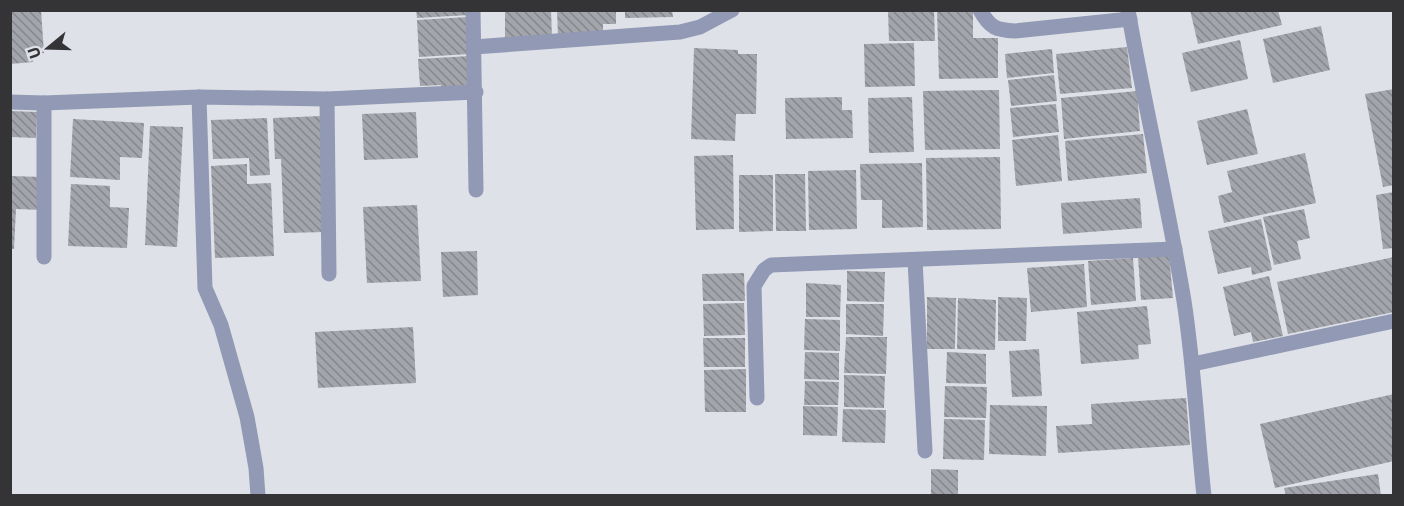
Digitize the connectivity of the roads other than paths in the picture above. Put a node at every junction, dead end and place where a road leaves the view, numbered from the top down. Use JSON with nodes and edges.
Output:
{"nodes":[{"id":1,"x":473,"y":10,"type":"edge"},
{"id":2,"x":732,"y":10,"type":"edge"},
{"id":3,"x":980,"y":10,"type":"edge"},
{"id":4,"x":1129,"y":15,"type":"edge"},
{"id":5,"x":474,"y":47,"type":"junction"},
{"id":6,"x":476,"y":92,"type":"junction"},
{"id":7,"x":198,"y":97,"type":"junction"},
{"id":8,"x":327,"y":99,"type":"junction"},
{"id":9,"x":10,"y":102,"type":"edge"},
{"id":10,"x":44,"y":103,"type":"junction"},
{"id":11,"x":476,"y":190,"type":"dead end"},
{"id":12,"x":1175,"y":249,"type":"junction"},
{"id":13,"x":44,"y":257,"type":"dead end"},
{"id":14,"x":915,"y":260,"type":"junction"},
{"id":15,"x":329,"y":274,"type":"dead end"},
{"id":16,"x":1394,"y":321,"type":"edge"},
{"id":17,"x":1193,"y":364,"type":"junction"},
{"id":18,"x":757,"y":398,"type":"dead end"},
{"id":19,"x":925,"y":451,"type":"dead end"},
{"id":20,"x":258,"y":495,"type":"edge"},
{"id":21,"x":1203,"y":495,"type":"edge"}],
"edges":[{"from":1,"to":5,"type":"street"},
{"from":2,"to":5,"type":"street"},
{"from":3,"to":4,"type":"street"},
{"from":4,"to":12,"type":"street"},
{"from":5,"to":6,"type":"street"},
{"from":6,"to":8,"type":"street"},
{"from":6,"to":11,"type":"street"},
{"from":7,"to":8,"type":"street"},
{"from":7,"to":10,"type":"street"},
{"from":7,"to":20,"type":"street"},
{"from":8,"to":15,"type":"street"},
{"from":9,"to":10,"type":"street"},
{"from":10,"to":13,"type":"street"},
{"from":12,"to":14,"type":"street"},
{"from":12,"to":17,"type":"street"},
{"from":14,"to":18,"type":"street"},
{"from":14,"to":19,"type":"street"},
{"from":16,"to":17,"type":"street"},
{"from":17,"to":21,"type":"street"}]}
